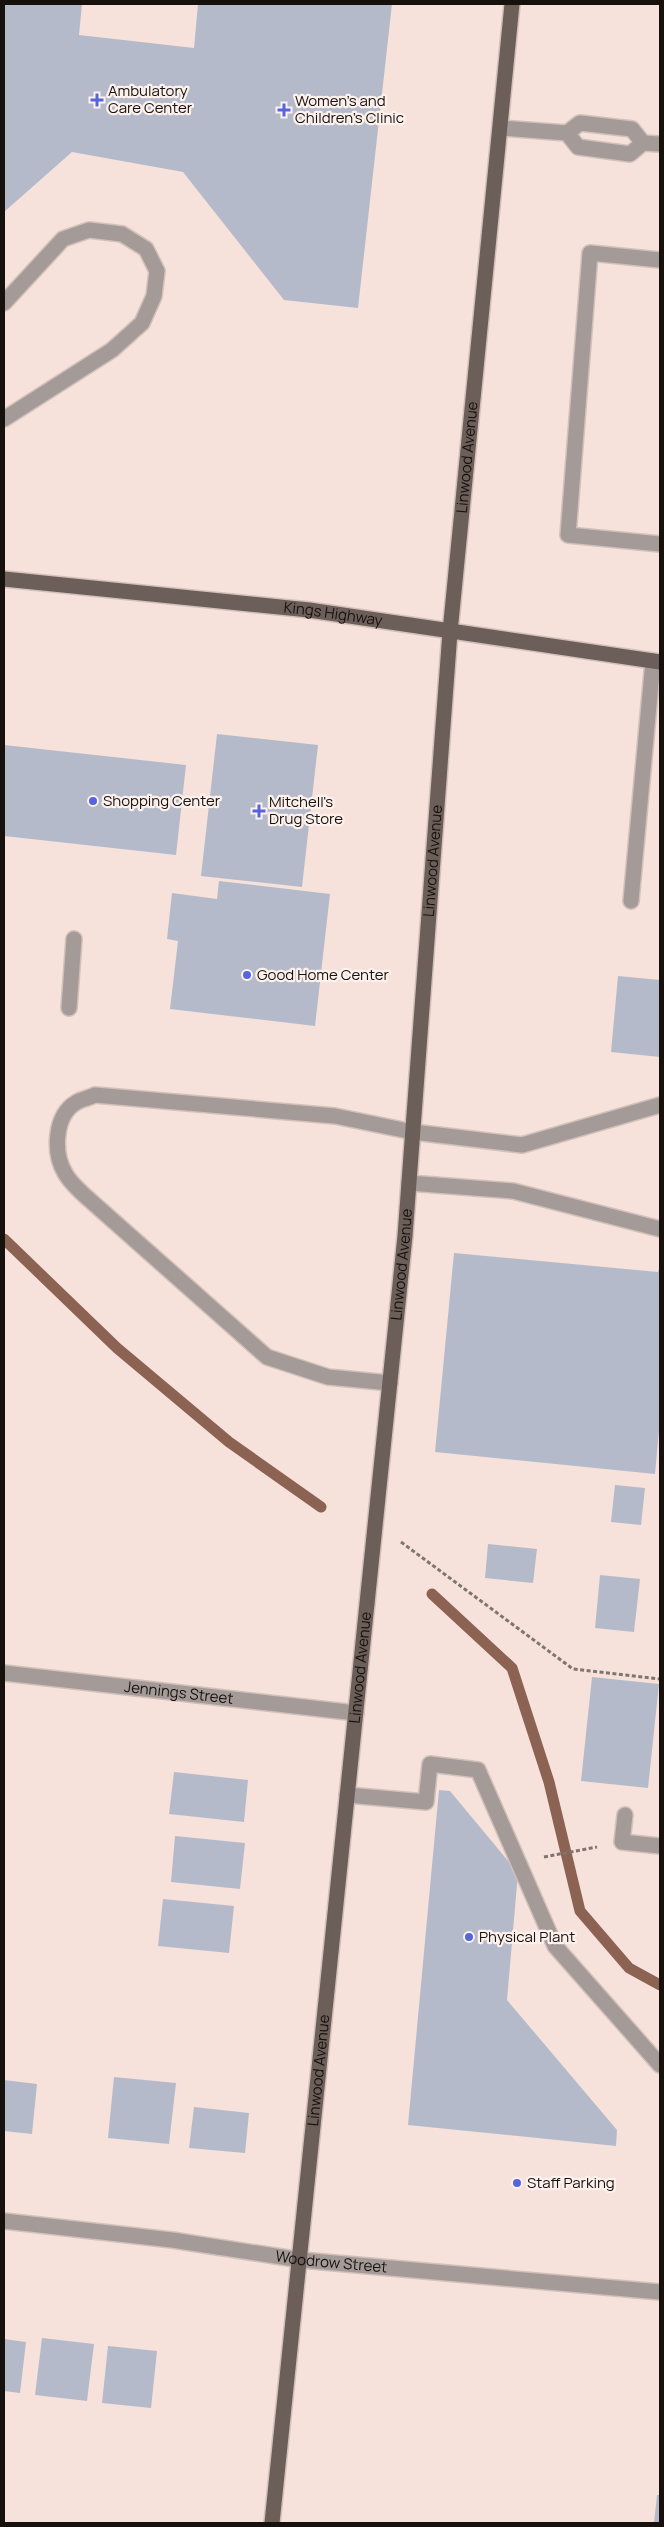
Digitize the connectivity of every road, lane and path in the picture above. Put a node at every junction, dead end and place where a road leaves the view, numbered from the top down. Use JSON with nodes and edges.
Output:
{"nodes":[{"id":1,"x":512,"y":4,"type":"edge"},
{"id":2,"x":501,"y":128,"type":"junction"},
{"id":3,"x":567,"y":133,"type":"junction"},
{"id":4,"x":643,"y":142,"type":"junction"},
{"id":5,"x":660,"y":144,"type":"edge"},
{"id":6,"x":660,"y":260,"type":"edge"},
{"id":7,"x":4,"y":303,"type":"edge"},
{"id":8,"x":4,"y":419,"type":"edge"},
{"id":9,"x":660,"y":544,"type":"edge"},
{"id":10,"x":4,"y":579,"type":"edge"},
{"id":11,"x":450,"y":632,"type":"junction"},
{"id":12,"x":657,"y":661,"type":"edge"},
{"id":13,"x":631,"y":900,"type":"dead end"},
{"id":14,"x":74,"y":939,"type":"dead end"},
{"id":15,"x":68,"y":1008,"type":"dead end"},
{"id":16,"x":660,"y":1105,"type":"edge"},
{"id":17,"x":413,"y":1132,"type":"junction"},
{"id":18,"x":409,"y":1183,"type":"junction"},
{"id":19,"x":660,"y":1229,"type":"edge"},
{"id":20,"x":390,"y":1383,"type":"junction"},
{"id":21,"x":375,"y":1523,"type":"junction"},
{"id":22,"x":4,"y":1673,"type":"edge"},
{"id":23,"x":660,"y":1679,"type":"edge"},
{"id":24,"x":356,"y":1712,"type":"junction"},
{"id":25,"x":347,"y":1794,"type":"junction"},
{"id":26,"x":625,"y":1815,"type":"dead end"},
{"id":27,"x":660,"y":1846,"type":"edge"},
{"id":28,"x":592,"y":1848,"type":"dead end"},
{"id":29,"x":538,"y":1858,"type":"dead end"},
{"id":30,"x":660,"y":2065,"type":"edge"},
{"id":31,"x":4,"y":2221,"type":"edge"},
{"id":32,"x":300,"y":2260,"type":"junction"},
{"id":33,"x":660,"y":2292,"type":"edge"},
{"id":34,"x":272,"y":2523,"type":"edge"}],
"edges":[{"from":1,"to":2,"type":"main road","name":"Linwood Avenue"},
{"from":2,"to":3,"type":"street"},
{"from":2,"to":11,"type":"main road","name":"Linwood Avenue"},
{"from":3,"to":4,"type":"street"},
{"from":3,"to":4,"type":"street"},
{"from":4,"to":5,"type":"street"},
{"from":6,"to":9,"type":"street"},
{"from":7,"to":8,"type":"street"},
{"from":10,"to":11,"type":"main road","name":"Kings Highway"},
{"from":11,"to":12,"type":"main road","name":"Kings Highway"},
{"from":11,"to":17,"type":"main road","name":"Linwood Avenue"},
{"from":12,"to":13,"type":"street"},
{"from":14,"to":15,"type":"street"},
{"from":16,"to":17,"type":"street"},
{"from":17,"to":18,"type":"main road","name":"Linwood Avenue"},
{"from":17,"to":20,"type":"street"},
{"from":18,"to":19,"type":"street"},
{"from":18,"to":20,"type":"main road","name":"Linwood Avenue"},
{"from":20,"to":21,"type":"main road","name":"Linwood Avenue"},
{"from":21,"to":23,"type":"path"},
{"from":21,"to":24,"type":"main road","name":"Linwood Avenue"},
{"from":22,"to":24,"type":"street","name":"Jennings Street"},
{"from":24,"to":25,"type":"main road","name":"Linwood Avenue"},
{"from":25,"to":30,"type":"street"},
{"from":25,"to":32,"type":"main road","name":"Linwood Avenue"},
{"from":26,"to":27,"type":"street"},
{"from":28,"to":29,"type":"path"},
{"from":31,"to":32,"type":"street","name":"Woodrow Street"},
{"from":32,"to":33,"type":"street","name":"Woodrow Street"},
{"from":32,"to":34,"type":"main road","name":"Linwood Avenue"}]}
